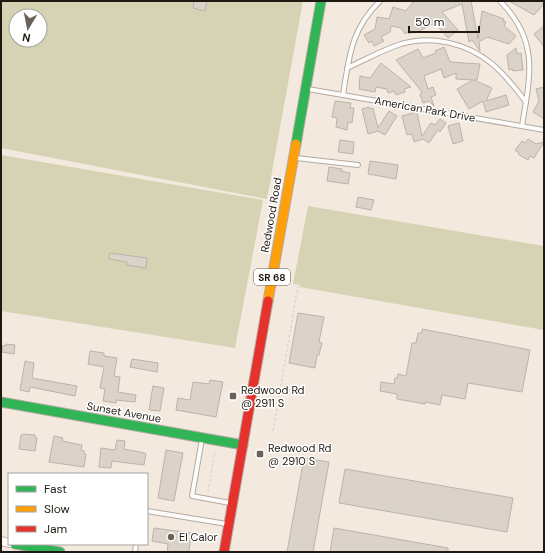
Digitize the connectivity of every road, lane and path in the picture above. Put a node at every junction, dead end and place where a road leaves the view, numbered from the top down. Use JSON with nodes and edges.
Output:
{"nodes":[{"id":1,"x":321,"y":1,"type":"edge"},
{"id":2,"x":380,"y":1,"type":"edge"},
{"id":3,"x":500,"y":1,"type":"edge"},
{"id":4,"x":347,"y":68,"type":"junction"},
{"id":5,"x":305,"y":88,"type":"junction"},
{"id":6,"x":343,"y":95,"type":"junction"},
{"id":7,"x":526,"y":102,"type":"junction"},
{"id":8,"x":522,"y":126,"type":"junction"},
{"id":9,"x":544,"y":130,"type":"edge"},
{"id":10,"x":293,"y":158,"type":"junction"},
{"id":11,"x":358,"y":165,"type":"dead end"},
{"id":12,"x":298,"y":286,"type":"dead end"},
{"id":13,"x":1,"y":402,"type":"edge"},
{"id":14,"x":273,"y":431,"type":"dead end"},
{"id":15,"x":202,"y":438,"type":"junction"},
{"id":16,"x":243,"y":445,"type":"junction"},
{"id":17,"x":216,"y":449,"type":"dead end"},
{"id":18,"x":207,"y":499,"type":"junction"},
{"id":19,"x":233,"y":503,"type":"junction"},
{"id":20,"x":148,"y":512,"type":"edge"},
{"id":21,"x":229,"y":524,"type":"junction"},
{"id":22,"x":21,"y":545,"type":"edge"},
{"id":23,"x":60,"y":552,"type":"edge"},
{"id":24,"x":224,"y":552,"type":"edge"}],
"edges":[{"from":1,"to":5,"type":"main road","name":"Redwood Road","number":"SR 68"},
{"from":2,"to":4,"type":"lane"},
{"from":3,"to":7,"type":"lane"},
{"from":4,"to":6,"type":"lane"},
{"from":4,"to":7,"type":"lane"},
{"from":5,"to":6,"type":"lane","name":"American Park Drive"},
{"from":5,"to":10,"type":"main road","name":"Redwood Road","number":"SR 68"},
{"from":6,"to":8,"type":"lane","name":"American Park Drive"},
{"from":7,"to":8,"type":"lane"},
{"from":8,"to":9,"type":"lane","name":"American Park Drive"},
{"from":10,"to":11,"type":"lane"},
{"from":10,"to":16,"type":"main road","name":"Redwood Road","number":"SR 68"},
{"from":12,"to":14,"type":"path"},
{"from":13,"to":15,"type":"main road","name":"Sunset Avenue"},
{"from":15,"to":16,"type":"main road","name":"Sunset Avenue"},
{"from":15,"to":18,"type":"lane"},
{"from":16,"to":19,"type":"main road","name":"Redwood Road","number":"SR 68"},
{"from":17,"to":18,"type":"path"},
{"from":18,"to":19,"type":"lane"},
{"from":19,"to":21,"type":"main road","name":"Redwood Road","number":"SR 68"},
{"from":20,"to":21,"type":"lane"},
{"from":21,"to":24,"type":"main road","name":"Redwood Road","number":"SR 68"},
{"from":22,"to":23,"type":"main road"}]}
